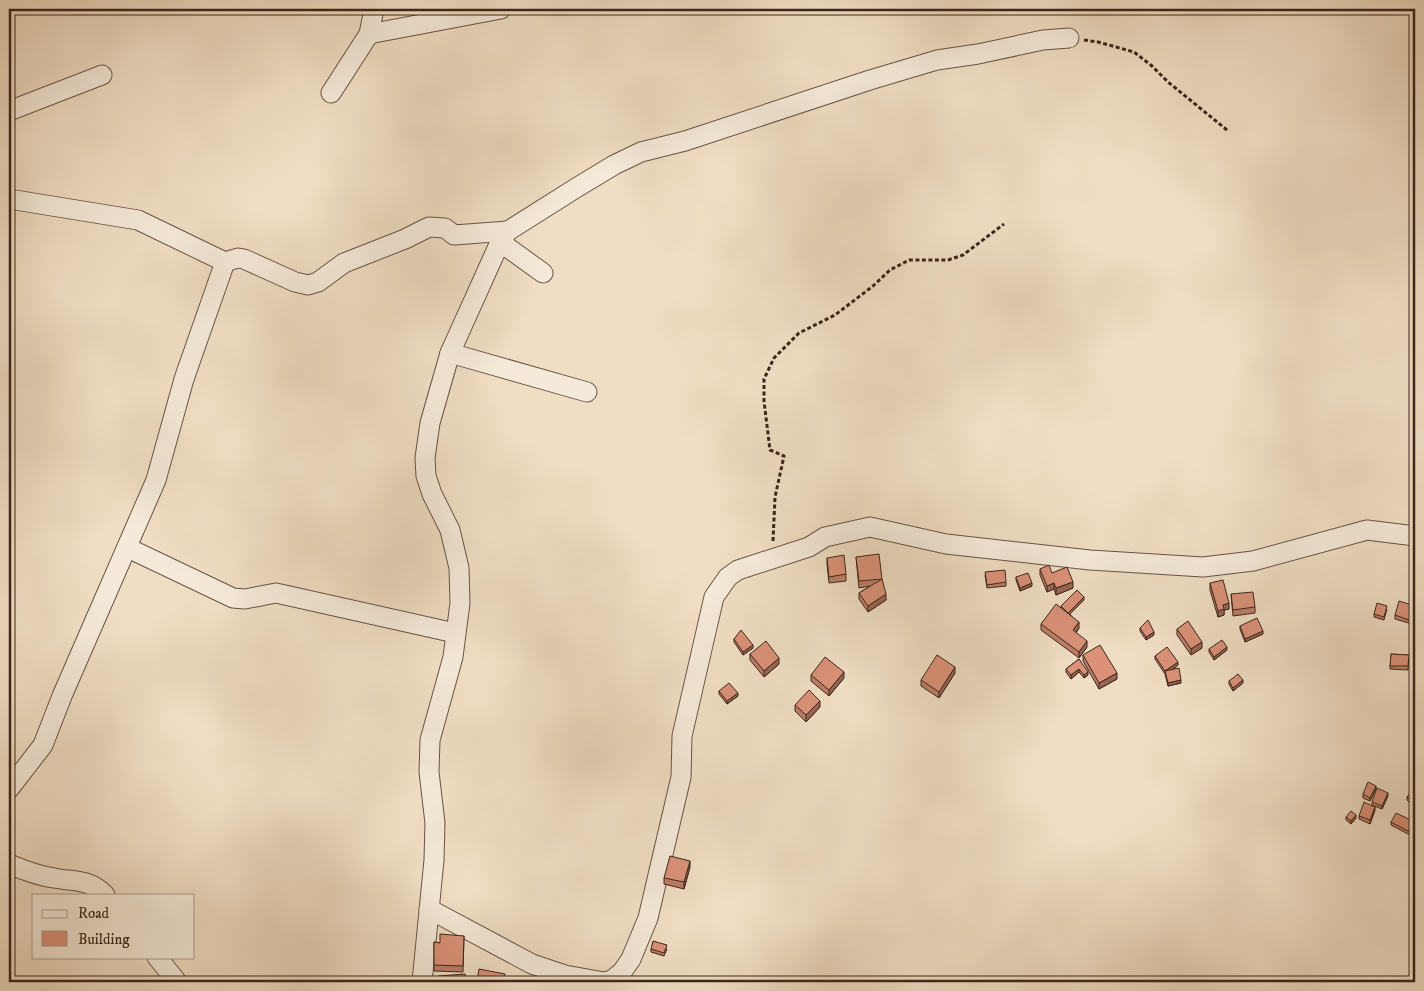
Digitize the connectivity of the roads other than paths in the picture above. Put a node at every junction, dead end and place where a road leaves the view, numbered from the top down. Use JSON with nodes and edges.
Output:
{"nodes":[{"id":1,"x":374,"y":9,"type":"edge"},
{"id":2,"x":501,"y":9,"type":"edge"},
{"id":3,"x":369,"y":34,"type":"junction"},
{"id":4,"x":1069,"y":38,"type":"road end"},
{"id":5,"x":102,"y":75,"type":"dead end"},
{"id":6,"x":331,"y":92,"type":"dead end"},
{"id":7,"x":9,"y":111,"type":"edge"},
{"id":8,"x":9,"y":199,"type":"edge"},
{"id":9,"x":504,"y":237,"type":"junction"},
{"id":10,"x":225,"y":262,"type":"junction"},
{"id":11,"x":543,"y":272,"type":"dead end"},
{"id":12,"x":450,"y":353,"type":"junction"},
{"id":13,"x":588,"y":392,"type":"dead end"},
{"id":14,"x":1415,"y":536,"type":"edge"},
{"id":15,"x":128,"y":548,"type":"junction"},
{"id":16,"x":455,"y":633,"type":"junction"},
{"id":17,"x":9,"y":789,"type":"edge"},
{"id":18,"x":9,"y":864,"type":"edge"},
{"id":19,"x":104,"y":894,"type":"edge"},
{"id":20,"x":429,"y":909,"type":"junction"},
{"id":21,"x":158,"y":958,"type":"edge"},
{"id":22,"x":177,"y":982,"type":"edge"},
{"id":23,"x":422,"y":982,"type":"edge"}],
"edges":[{"from":1,"to":3,"type":"street"},
{"from":2,"to":3,"type":"street"},
{"from":3,"to":6,"type":"street"},
{"from":4,"to":9,"type":"street"},
{"from":5,"to":7,"type":"street"},
{"from":8,"to":10,"type":"street"},
{"from":9,"to":10,"type":"street"},
{"from":9,"to":11,"type":"street"},
{"from":9,"to":12,"type":"street"},
{"from":10,"to":15,"type":"street"},
{"from":12,"to":13,"type":"street"},
{"from":12,"to":16,"type":"street"},
{"from":14,"to":20,"type":"street"},
{"from":15,"to":16,"type":"street"},
{"from":15,"to":17,"type":"street"},
{"from":16,"to":20,"type":"street"},
{"from":18,"to":19,"type":"street"},
{"from":20,"to":23,"type":"street"},
{"from":21,"to":22,"type":"street"}]}
